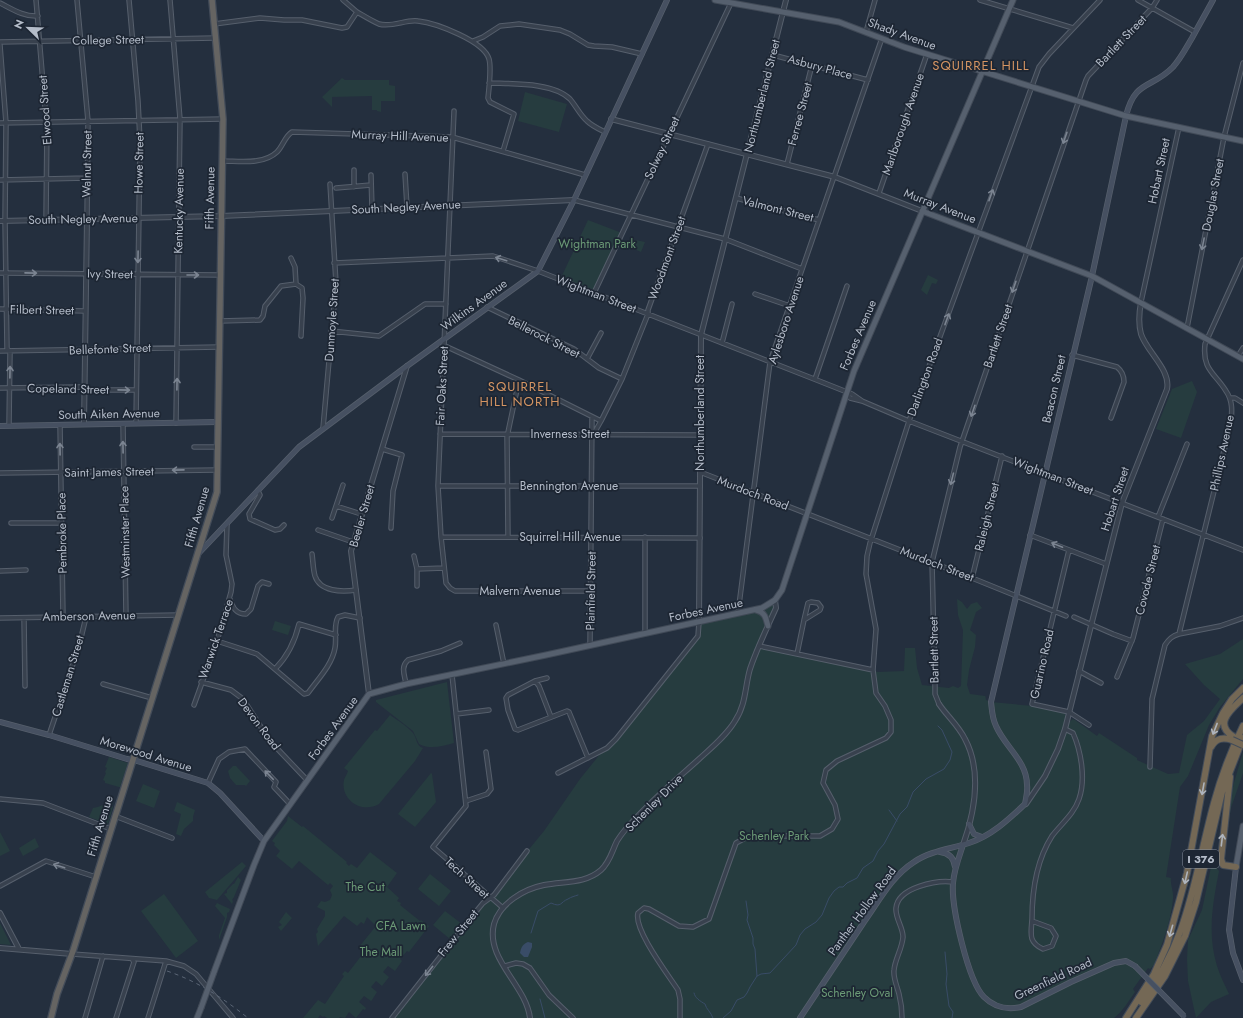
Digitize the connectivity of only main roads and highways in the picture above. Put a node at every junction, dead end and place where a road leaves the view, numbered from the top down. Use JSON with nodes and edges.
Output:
{"nodes":[{"id":1,"x":212,"y":0,"type":"edge"},
{"id":2,"x":667,"y":0,"type":"edge"},
{"id":3,"x":715,"y":0,"type":"edge"},
{"id":4,"x":1013,"y":0,"type":"edge"},
{"id":5,"x":1213,"y":0,"type":"edge"},
{"id":6,"x":983,"y":72,"type":"junction"},
{"id":7,"x":1126,"y":116,"type":"junction"},
{"id":8,"x":1243,"y":141,"type":"edge"},
{"id":9,"x":922,"y":211,"type":"junction"},
{"id":10,"x":1092,"y":276,"type":"junction"},
{"id":11,"x":1241,"y":357,"type":"edge"},
{"id":12,"x":218,"y":422,"type":"junction"},
{"id":13,"x":0,"y":426,"type":"edge"},
{"id":14,"x":198,"y":554,"type":"junction"},
{"id":15,"x":753,"y":610,"type":"junction"},
{"id":16,"x":768,"y":626,"type":"road end"},
{"id":17,"x":1243,"y":688,"type":"edge"},
{"id":18,"x":1243,"y":698,"type":"edge"},
{"id":19,"x":0,"y":722,"type":"edge"},
{"id":20,"x":1243,"y":726,"type":"edge"},
{"id":21,"x":1243,"y":738,"type":"edge"},
{"id":22,"x":1233,"y":739,"type":"junction"},
{"id":23,"x":1243,"y":742,"type":"edge"},
{"id":24,"x":1243,"y":745,"type":"edge"},
{"id":25,"x":1210,"y":750,"type":"junction"},
{"id":26,"x":1234,"y":759,"type":"junction"},
{"id":27,"x":133,"y":760,"type":"junction"},
{"id":28,"x":1026,"y":804,"type":"joint"},
{"id":29,"x":970,"y":824,"type":"road end"},
{"id":30,"x":1243,"y":826,"type":"edge"},
{"id":31,"x":984,"y":837,"type":"junction"},
{"id":32,"x":264,"y":841,"type":"junction"},
{"id":33,"x":964,"y":845,"type":"junction"},
{"id":34,"x":938,"y":851,"type":"junction"},
{"id":35,"x":1241,"y":852,"type":"edge"},
{"id":36,"x":1236,"y":867,"type":"junction"},
{"id":37,"x":956,"y":869,"type":"junction"},
{"id":38,"x":1243,"y":980,"type":"edge"},
{"id":39,"x":1186,"y":1017,"type":"edge"},
{"id":40,"x":51,"y":1018,"type":"edge"},
{"id":41,"x":197,"y":1018,"type":"edge"},
{"id":42,"x":800,"y":1018,"type":"edge"},
{"id":43,"x":1127,"y":1018,"type":"edge"},
{"id":44,"x":1136,"y":1018,"type":"edge"}],
"edges":[{"from":1,"to":12,"type":"highway","name":"Fifth Avenue"},
{"from":2,"to":14,"type":"main road","name":"Wilkins Avenue"},
{"from":3,"to":6,"type":"main road","name":"Shady Avenue"},
{"from":4,"to":6,"type":"main road","name":"Forbes Avenue"},
{"from":5,"to":7,"type":"main road","name":"Beacon Street"},
{"from":6,"to":7,"type":"main road","name":"Shady Avenue"},
{"from":6,"to":9,"type":"main road","name":"Forbes Avenue"},
{"from":7,"to":8,"type":"main road","name":"Shady Avenue"},
{"from":7,"to":10,"type":"main road","name":"Beacon Street"},
{"from":9,"to":10,"type":"main road","name":"Murray Avenue"},
{"from":9,"to":15,"type":"main road","name":"Forbes Avenue"},
{"from":10,"to":11,"type":"main road","name":"Murray Avenue"},
{"from":10,"to":28,"type":"main road","name":"Beacon Street"},
{"from":12,"to":13,"type":"main road","name":"South Aiken Avenue"},
{"from":12,"to":14,"type":"highway","name":"Fifth Avenue"},
{"from":14,"to":27,"type":"highway","name":"Fifth Avenue"},
{"from":15,"to":16,"type":"main road"},
{"from":15,"to":32,"type":"main road","name":"Forbes Avenue"},
{"from":17,"to":25,"type":"highway","one_way":true},
{"from":18,"to":22,"type":"highway"},
{"from":19,"to":27,"type":"main road","name":"Morewood Avenue"},
{"from":20,"to":43,"type":"highway","number":"I 376"},
{"from":21,"to":26,"type":"highway","number":"I 376"},
{"from":22,"to":23,"type":"highway"},
{"from":22,"to":24,"type":"highway","bridge":true},
{"from":22,"to":25,"type":"highway"},
{"from":25,"to":43,"type":"highway","one_way":true},
{"from":36,"to":26,"type":"highway","one_way":true},
{"from":26,"to":44,"type":"highway","number":"I 376"},
{"from":27,"to":32,"type":"main road","name":"Morewood Avenue"},
{"from":27,"to":40,"type":"highway","name":"Fifth Avenue"},
{"from":28,"to":31,"type":"main road","name":"Hobart Street"},
{"from":29,"to":31,"type":"main road"},
{"from":30,"to":35,"type":"main road"},
{"from":31,"to":33,"type":"main road","name":"Hobart Street"},
{"from":32,"to":41,"type":"main road","name":"Forbes Avenue","bridge":true},
{"from":33,"to":34,"type":"main road","name":"Panther Hollow Road"},
{"from":33,"to":37,"type":"main road","name":"Greenfield Road"},
{"from":34,"to":37,"type":"main road"},
{"from":34,"to":42,"type":"main road","name":"Panther Hollow Road"},
{"from":35,"to":36,"type":"main road"},
{"from":36,"to":38,"type":"main road"},
{"from":37,"to":39,"type":"main road","name":"Greenfield Road","bridge":true}]}
